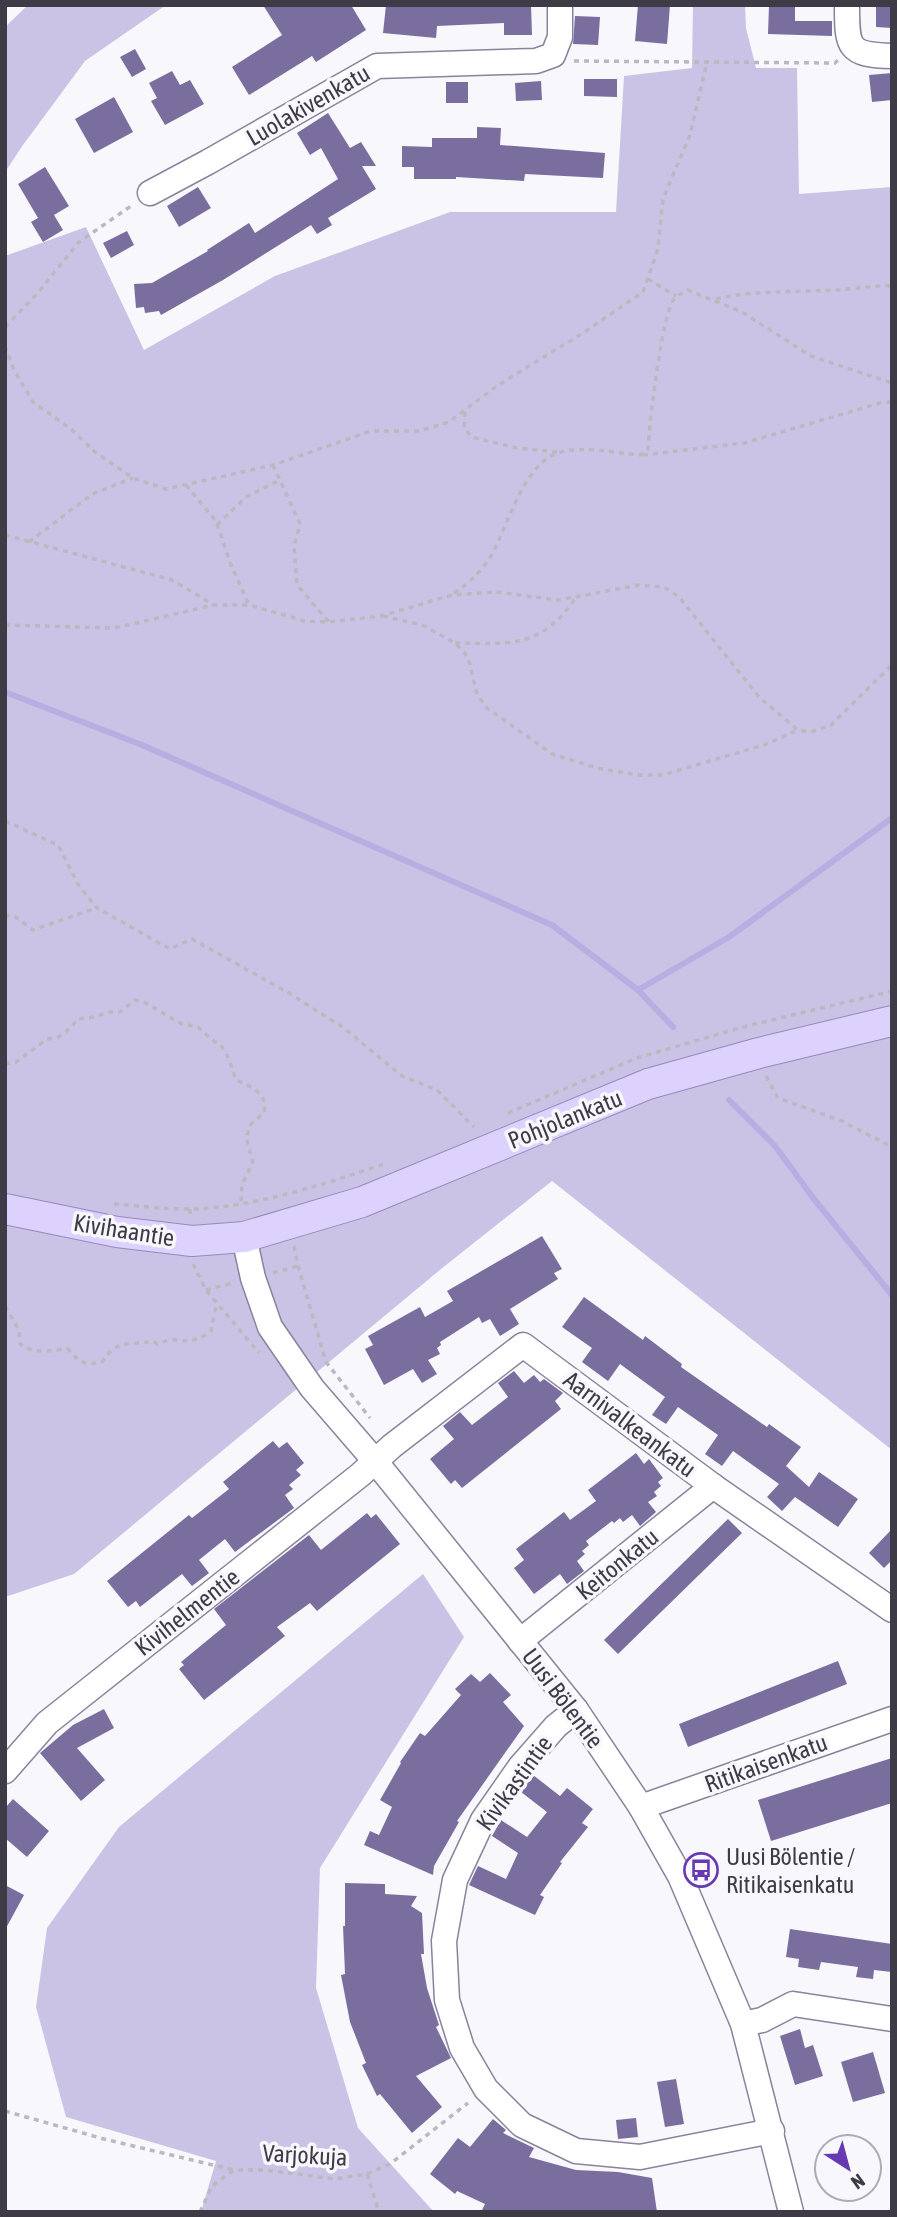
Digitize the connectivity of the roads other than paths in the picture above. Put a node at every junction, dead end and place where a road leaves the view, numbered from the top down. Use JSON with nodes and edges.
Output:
{"nodes":[{"id":1,"x":560,"y":5,"type":"edge"},
{"id":2,"x":847,"y":5,"type":"edge"},
{"id":3,"x":892,"y":56,"type":"edge"},
{"id":4,"x":150,"y":193,"type":"road end"},
{"id":5,"x":892,"y":1021,"type":"edge"},
{"id":6,"x":5,"y":1209,"type":"edge"},
{"id":7,"x":244,"y":1237,"type":"junction"},
{"id":8,"x":375,"y":1461,"type":"junction"},
{"id":9,"x":713,"y":1486,"type":"junction"},
{"id":10,"x":892,"y":1609,"type":"edge"},
{"id":11,"x":520,"y":1641,"type":"junction"},
{"id":12,"x":576,"y":1710,"type":"junction"},
{"id":13,"x":892,"y":1719,"type":"edge"},
{"id":14,"x":5,"y":1771,"type":"edge"},
{"id":15,"x":640,"y":1807,"type":"junction"},
{"id":16,"x":892,"y":2019,"type":"edge"},
{"id":17,"x":743,"y":2024,"type":"junction"},
{"id":18,"x":772,"y":2132,"type":"junction"},
{"id":19,"x":791,"y":2212,"type":"edge"}],
"edges":[{"from":1,"to":4,"type":"street","name":"Luolakivenkatu"},
{"from":2,"to":3,"type":"street"},
{"from":5,"to":7,"type":"main road","name":"Pohjolankatu"},
{"from":6,"to":7,"type":"main road","name":"Kivihaantie"},
{"from":7,"to":8,"type":"street","name":"Uusi Bölentie"},
{"from":8,"to":9,"type":"street","name":"Aarnivalkeankatu"},
{"from":8,"to":11,"type":"street","name":"Uusi Bölentie"},
{"from":8,"to":14,"type":"street","name":"Kivihelmentie"},
{"from":9,"to":10,"type":"street","name":"Aarnivalkeankatu"},
{"from":9,"to":11,"type":"street","name":"Keitonkatu"},
{"from":11,"to":12,"type":"street","name":"Uusi Bölentie"},
{"from":12,"to":15,"type":"street","name":"Uusi Bölentie"},
{"from":12,"to":18,"type":"street","name":"Kivikastintie"},
{"from":13,"to":15,"type":"street","name":"Ritikaisenkatu"},
{"from":15,"to":17,"type":"street","name":"Uusi Bölentie"},
{"from":16,"to":17,"type":"street"},
{"from":17,"to":18,"type":"street","name":"Uusi Bölentie"},
{"from":18,"to":19,"type":"street","name":"Uusi Bölentie"}]}
